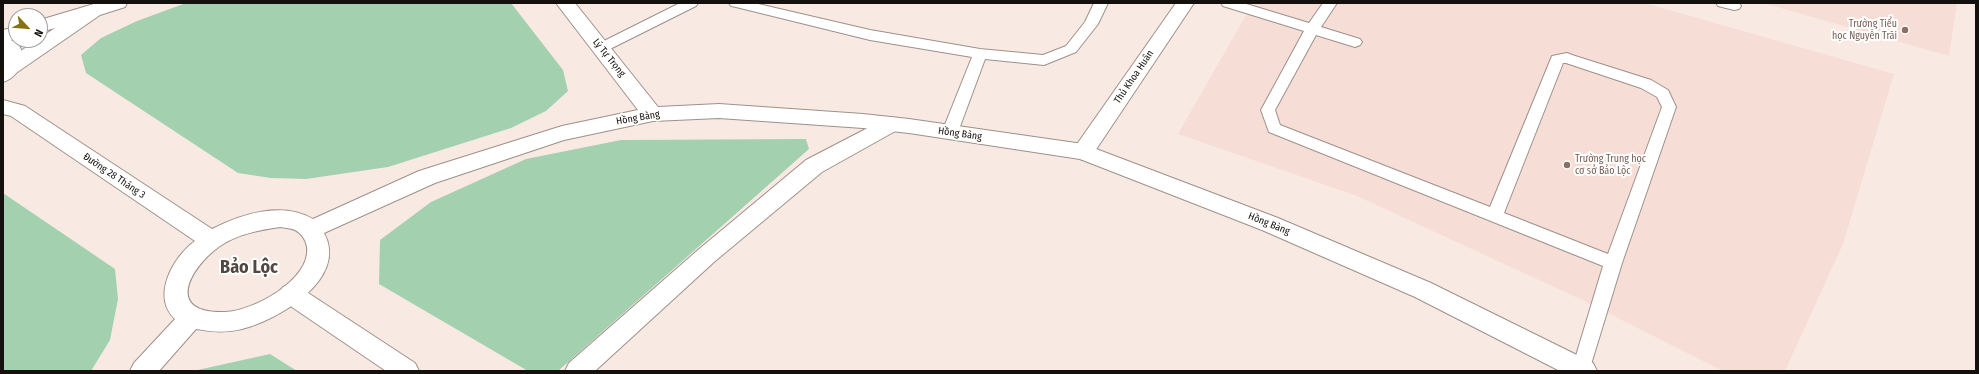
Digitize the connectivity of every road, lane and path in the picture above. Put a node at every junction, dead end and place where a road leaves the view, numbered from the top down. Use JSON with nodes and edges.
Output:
{"nodes":[{"id":1,"x":118,"y":3,"type":"edge"},
{"id":2,"x":565,"y":3,"type":"edge"},
{"id":3,"x":691,"y":3,"type":"edge"},
{"id":4,"x":736,"y":3,"type":"edge"},
{"id":5,"x":1101,"y":3,"type":"edge"},
{"id":6,"x":1185,"y":3,"type":"edge"},
{"id":7,"x":1228,"y":3,"type":"edge"},
{"id":8,"x":1330,"y":3,"type":"edge"},
{"id":9,"x":92,"y":12,"type":"junction"},
{"id":10,"x":48,"y":24,"type":"edge"},
{"id":11,"x":1312,"y":29,"type":"junction"},
{"id":12,"x":1355,"y":42,"type":"dead end"},
{"id":13,"x":3,"y":43,"type":"edge"},
{"id":14,"x":601,"y":48,"type":"junction"},
{"id":15,"x":980,"y":54,"type":"junction"},
{"id":16,"x":5,"y":76,"type":"edge"},
{"id":17,"x":10,"y":109,"type":"edge"},
{"id":18,"x":653,"y":114,"type":"junction"},
{"id":19,"x":892,"y":124,"type":"junction"},
{"id":20,"x":950,"y":132,"type":"junction"},
{"id":21,"x":1083,"y":152,"type":"junction"},
{"id":22,"x":1495,"y":216,"type":"junction"},
{"id":23,"x":310,"y":230,"type":"junction"},
{"id":24,"x":211,"y":240,"type":"junction"},
{"id":25,"x":1613,"y":263,"type":"junction"},
{"id":26,"x":291,"y":294,"type":"junction"},
{"id":27,"x":192,"y":317,"type":"junction"},
{"id":28,"x":1582,"y":370,"type":"edge"},
{"id":29,"x":143,"y":371,"type":"edge"},
{"id":30,"x":406,"y":371,"type":"edge"},
{"id":31,"x":578,"y":371,"type":"edge"}],
"edges":[{"from":1,"to":9,"type":"street"},
{"from":2,"to":14,"type":"street","name":"Lý Tự Trọng"},
{"from":3,"to":14,"type":"lane"},
{"from":4,"to":15,"type":"lane"},
{"from":5,"to":15,"type":"lane"},
{"from":6,"to":21,"type":"street","name":"Thủ Khoa Huân"},
{"from":7,"to":11,"type":"lane"},
{"from":8,"to":11,"type":"lane"},
{"from":9,"to":10,"type":"street"},
{"from":9,"to":16,"type":"street"},
{"from":11,"to":12,"type":"lane"},
{"from":11,"to":22,"type":"lane"},
{"from":13,"to":16,"type":"street"},
{"from":14,"to":18,"type":"street","name":"Lý Tự Trọng"},
{"from":15,"to":20,"type":"lane"},
{"from":16,"to":17,"type":"street","name":"Đường 28 Tháng 3"},
{"from":17,"to":24,"type":"street","name":"Đường 28 Tháng 3"},
{"from":18,"to":19,"type":"street","name":"Hồng Bàng"},
{"from":18,"to":23,"type":"street","name":"Hồng Bàng"},
{"from":19,"to":20,"type":"street","name":"Hồng Bàng"},
{"from":19,"to":31,"type":"street"},
{"from":20,"to":21,"type":"street","name":"Hồng Bàng"},
{"from":21,"to":28,"type":"street","name":"Hồng Bàng"},
{"from":22,"to":25,"type":"lane"},
{"from":22,"to":25,"type":"lane"},
{"from":23,"to":24,"type":"street"},
{"from":23,"to":26,"type":"street"},
{"from":24,"to":27,"type":"street"},
{"from":25,"to":28,"type":"lane"},
{"from":26,"to":27,"type":"street"},
{"from":26,"to":30,"type":"street"},
{"from":27,"to":29,"type":"street"}]}
